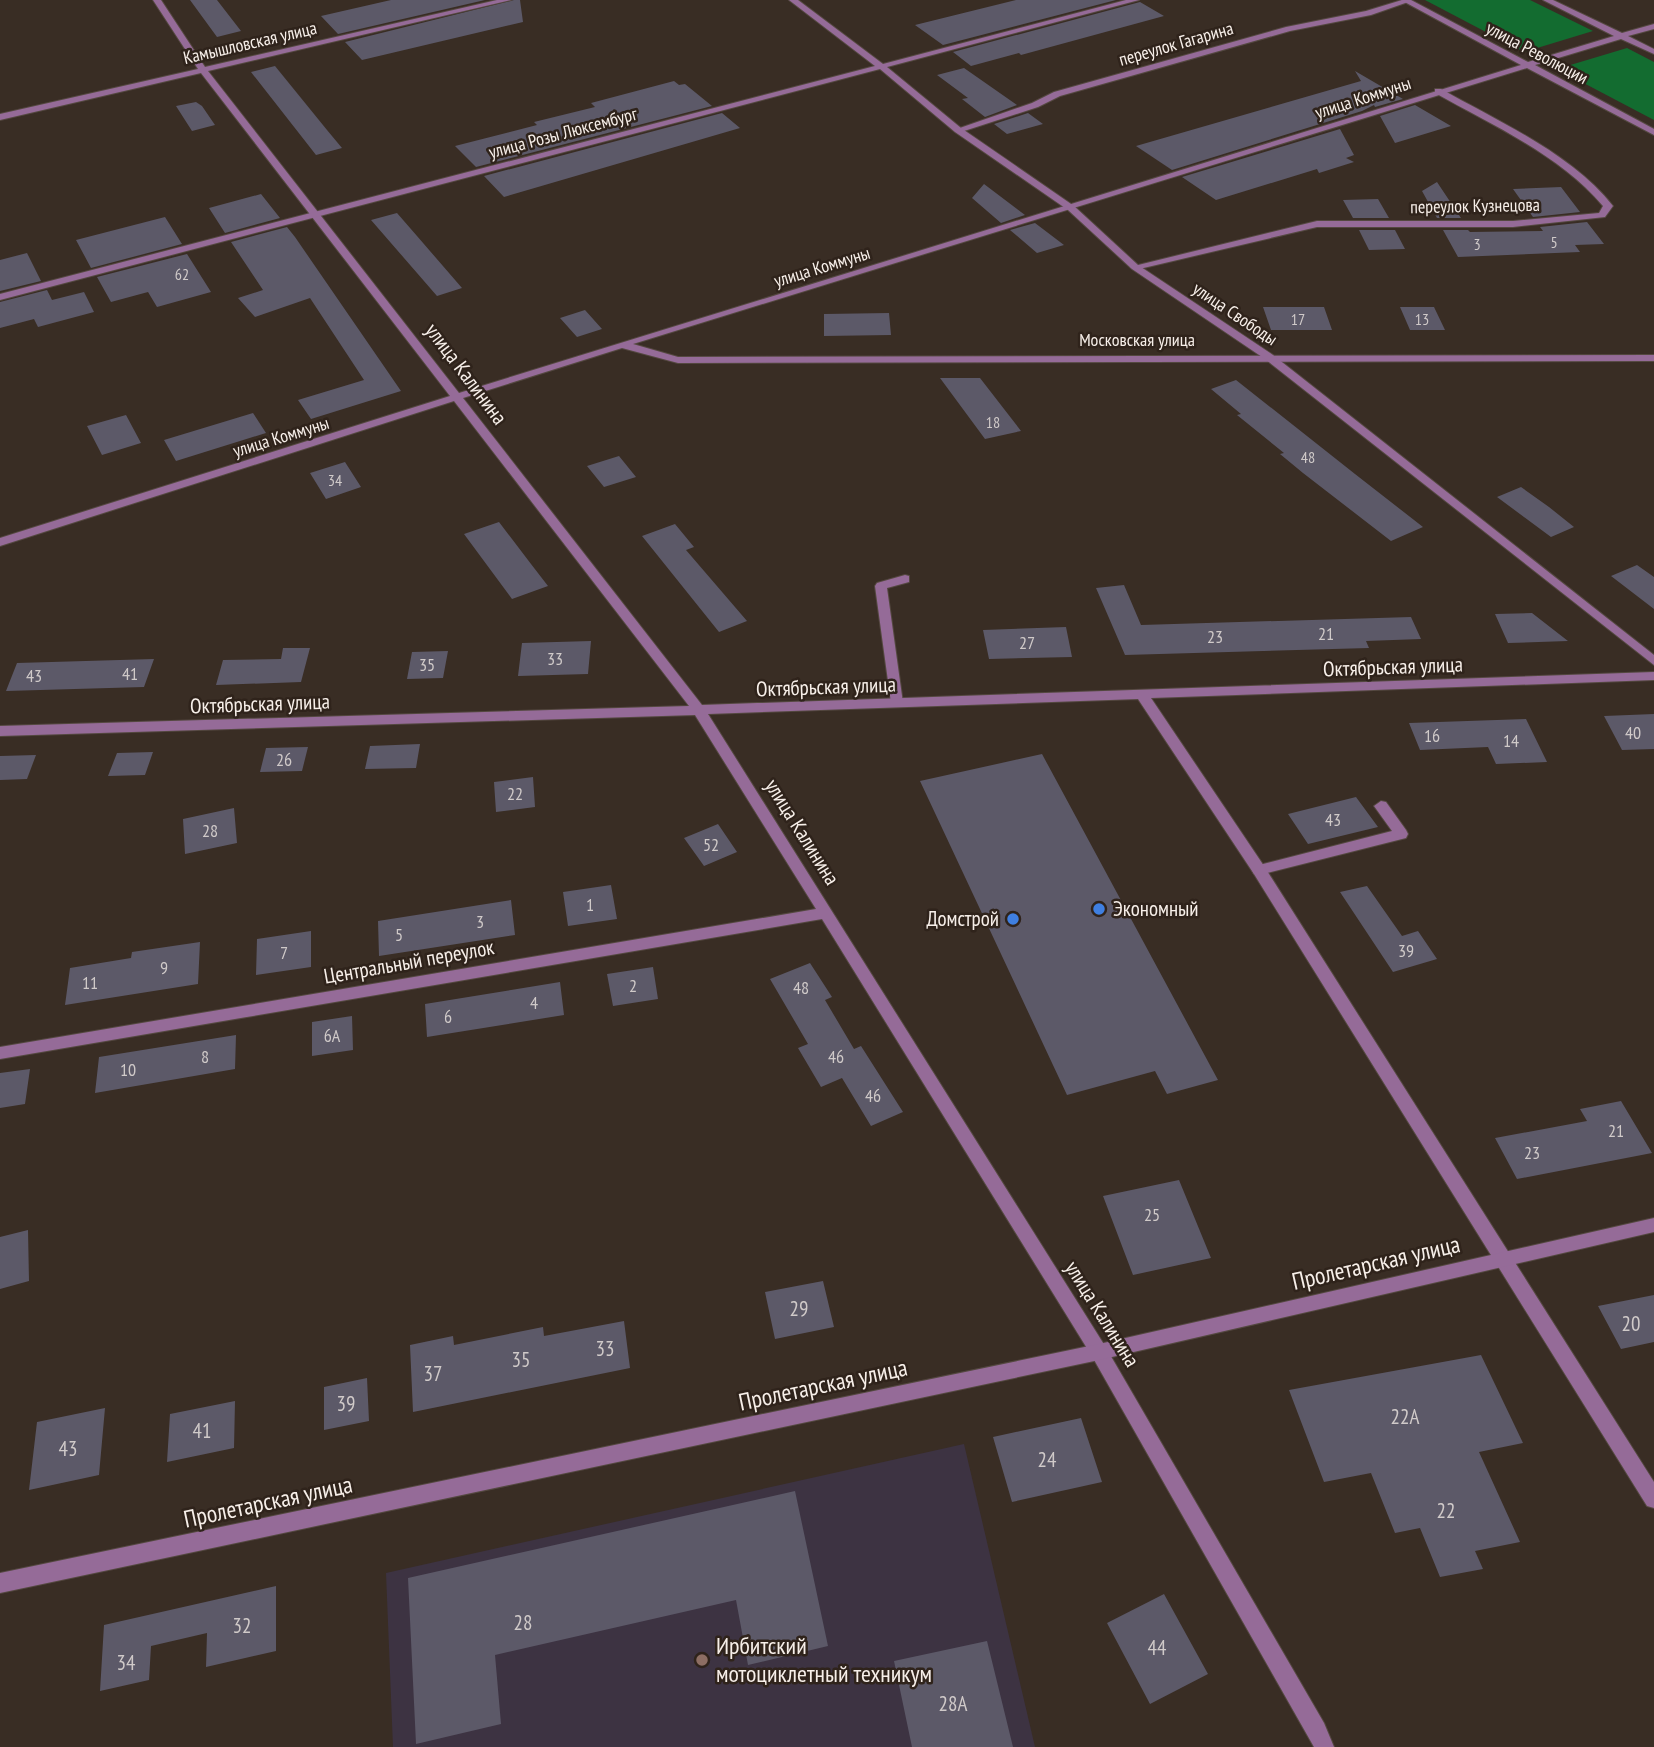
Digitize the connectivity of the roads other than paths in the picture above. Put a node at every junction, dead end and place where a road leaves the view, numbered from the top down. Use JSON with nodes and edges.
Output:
{"nodes":[{"id":1,"x":156,"y":0,"type":"edge"},
{"id":2,"x":507,"y":0,"type":"edge"},
{"id":3,"x":793,"y":0,"type":"edge"},
{"id":4,"x":1135,"y":0,"type":"edge"},
{"id":5,"x":1547,"y":0,"type":"edge"},
{"id":6,"x":1406,"y":1,"type":"edge"},
{"id":7,"x":1654,"y":26,"type":"edge"},
{"id":8,"x":1621,"y":36,"type":"junction"},
{"id":9,"x":1654,"y":52,"type":"edge"},
{"id":10,"x":1524,"y":64,"type":"junction"},
{"id":11,"x":881,"y":66,"type":"junction"},
{"id":12,"x":203,"y":70,"type":"junction"},
{"id":13,"x":1438,"y":91,"type":"junction"},
{"id":14,"x":0,"y":117,"type":"edge"},
{"id":15,"x":958,"y":130,"type":"junction"},
{"id":16,"x":1654,"y":132,"type":"edge"},
{"id":17,"x":1071,"y":208,"type":"junction"},
{"id":18,"x":316,"y":214,"type":"junction"},
{"id":19,"x":1135,"y":267,"type":"junction"},
{"id":20,"x":0,"y":297,"type":"edge"},
{"id":21,"x":623,"y":344,"type":"junction"},
{"id":22,"x":1269,"y":357,"type":"junction"},
{"id":23,"x":1654,"y":358,"type":"edge"},
{"id":24,"x":456,"y":399,"type":"junction"},
{"id":25,"x":0,"y":542,"type":"edge"},
{"id":26,"x":905,"y":579,"type":"dead end"},
{"id":27,"x":1654,"y":661,"type":"edge"},
{"id":28,"x":1654,"y":676,"type":"edge"},
{"id":29,"x":1143,"y":696,"type":"junction"},
{"id":30,"x":897,"y":703,"type":"junction"},
{"id":31,"x":699,"y":710,"type":"junction"},
{"id":32,"x":0,"y":731,"type":"edge"},
{"id":33,"x":1381,"y":806,"type":"dead end"},
{"id":34,"x":1259,"y":870,"type":"junction"},
{"id":35,"x":826,"y":913,"type":"junction"},
{"id":36,"x":0,"y":1053,"type":"edge"},
{"id":37,"x":1654,"y":1225,"type":"edge"},
{"id":38,"x":1504,"y":1259,"type":"junction"},
{"id":39,"x":1099,"y":1352,"type":"junction"},
{"id":40,"x":1654,"y":1499,"type":"edge"},
{"id":41,"x":0,"y":1583,"type":"edge"},
{"id":42,"x":1324,"y":1747,"type":"edge"}],
"edges":[{"from":1,"to":12,"type":"street","name":"улица Калинина"},
{"from":2,"to":12,"type":"street","name":"Камышловская улица"},
{"from":3,"to":11,"type":"street","name":"улица Свободы"},
{"from":4,"to":11,"type":"street","name":"улица Розы Люксембург"},
{"from":5,"to":8,"type":"street"},
{"from":6,"to":10,"type":"street","name":"улица Революции"},
{"from":6,"to":15,"type":"street","name":"переулок Гагарина"},
{"from":7,"to":8,"type":"street","name":"улица Коммуны"},
{"from":8,"to":9,"type":"street"},
{"from":8,"to":10,"type":"street","name":"улица Коммуны"},
{"from":10,"to":13,"type":"street","name":"улица Коммуны"},
{"from":10,"to":16,"type":"street","name":"улица Революции"},
{"from":11,"to":15,"type":"street","name":"улица Свободы"},
{"from":11,"to":18,"type":"street","name":"улица Розы Люксембург"},
{"from":12,"to":14,"type":"street","name":"Камышловская улица"},
{"from":12,"to":18,"type":"street","name":"улица Калинина"},
{"from":13,"to":17,"type":"street","name":"улица Коммуны"},
{"from":13,"to":19,"type":"street","name":"переулок Кузнецова"},
{"from":15,"to":17,"type":"street","name":"улица Свободы"},
{"from":17,"to":19,"type":"street","name":"улица Свободы"},
{"from":17,"to":21,"type":"street","name":"улица Коммуны"},
{"from":18,"to":20,"type":"street","name":"улица Розы Люксембург"},
{"from":18,"to":24,"type":"street","name":"улица Калинина"},
{"from":19,"to":22,"type":"street","name":"улица Свободы"},
{"from":21,"to":22,"type":"street","name":"Московская улица"},
{"from":21,"to":24,"type":"street","name":"улица Коммуны"},
{"from":22,"to":23,"type":"street","name":"Московская улица"},
{"from":22,"to":27,"type":"street","name":"улица Свободы"},
{"from":24,"to":25,"type":"street","name":"улица Коммуны"},
{"from":24,"to":31,"type":"street","name":"улица Калинина"},
{"from":26,"to":30,"type":"street"},
{"from":28,"to":29,"type":"street","name":"Октябрьская улица"},
{"from":29,"to":30,"type":"street","name":"Октябрьская улица"},
{"from":29,"to":34,"type":"street"},
{"from":30,"to":31,"type":"street","name":"Октябрьская улица"},
{"from":31,"to":32,"type":"street","name":"Октябрьская улица"},
{"from":31,"to":35,"type":"street","name":"улица Калинина"},
{"from":33,"to":34,"type":"street"},
{"from":34,"to":38,"type":"street"},
{"from":35,"to":36,"type":"street","name":"Центральный переулок"},
{"from":35,"to":39,"type":"street","name":"улица Калинина"},
{"from":37,"to":38,"type":"street","name":"Пролетарская улица"},
{"from":38,"to":39,"type":"street","name":"Пролетарская улица"},
{"from":38,"to":40,"type":"street"},
{"from":39,"to":41,"type":"street","name":"Пролетарская улица"},
{"from":39,"to":42,"type":"street","name":"улица Калинина"}]}
